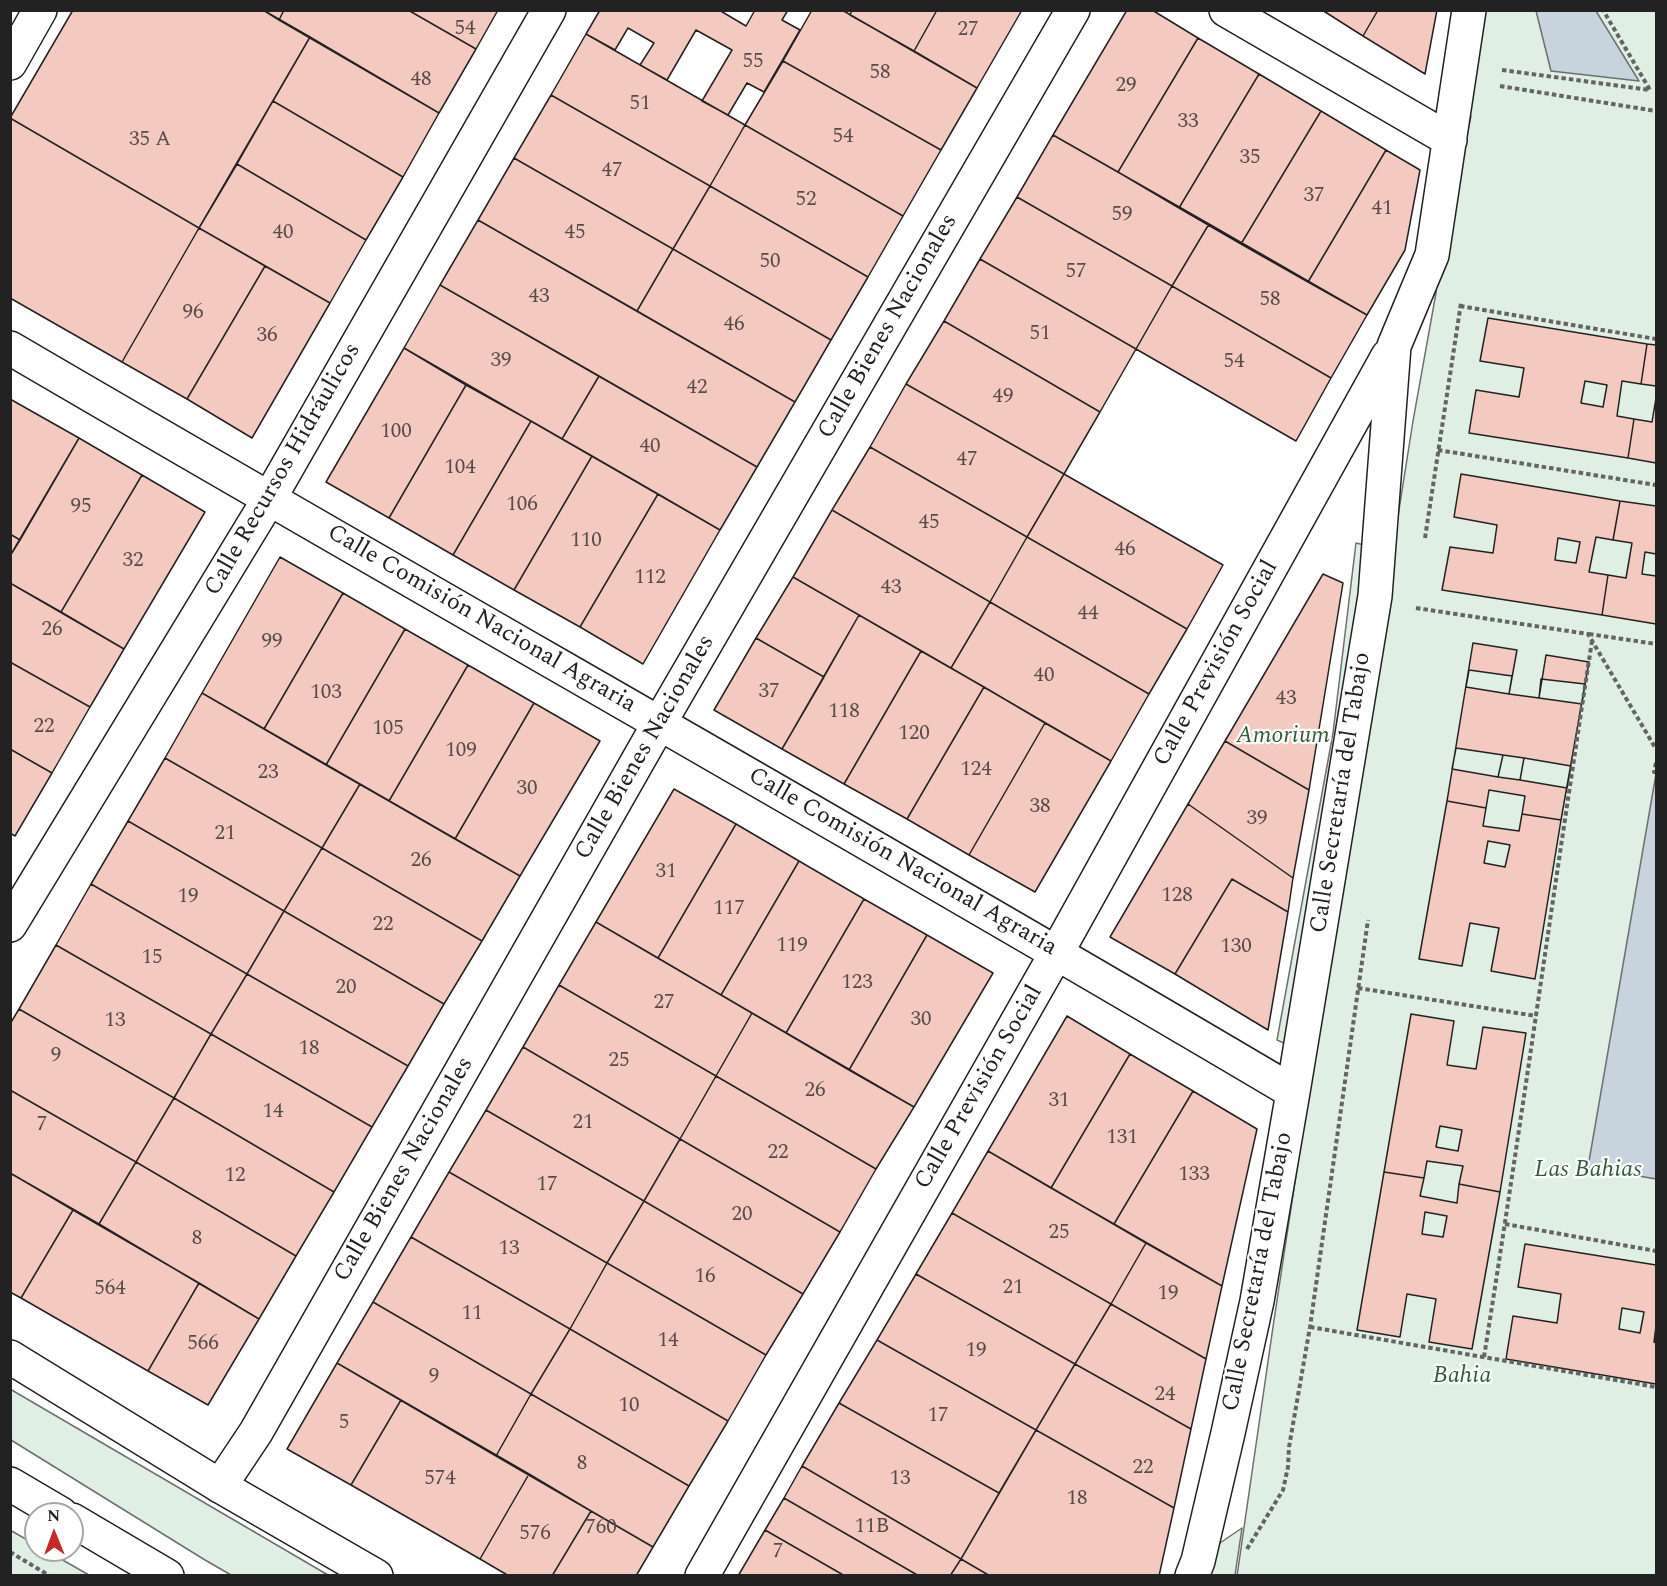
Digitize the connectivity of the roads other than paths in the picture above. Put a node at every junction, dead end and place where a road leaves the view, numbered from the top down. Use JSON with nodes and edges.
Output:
{"nodes":[{"id":1,"x":40,"y":10,"type":"edge"},
{"id":2,"x":549,"y":10,"type":"edge"},
{"id":3,"x":1073,"y":10,"type":"edge"},
{"id":4,"x":1226,"y":10,"type":"edge"},
{"id":5,"x":1469,"y":10,"type":"edge"},
{"id":6,"x":10,"y":63,"type":"edge"},
{"id":7,"x":1450,"y":141,"type":"junction"},
{"id":8,"x":1394,"y":346,"type":"junction"},
{"id":9,"x":10,"y":348,"type":"edge"},
{"id":10,"x":268,"y":499,"type":"junction"},
{"id":11,"x":660,"y":722,"type":"junction"},
{"id":12,"x":10,"y":925,"type":"edge"},
{"id":13,"x":1057,"y":952,"type":"junction"},
{"id":14,"x":1293,"y":1092,"type":"junction"},
{"id":15,"x":10,"y":1357,"type":"edge"},
{"id":16,"x":10,"y":1484,"type":"edge"},
{"id":17,"x":220,"y":1486,"type":"junction"},
{"id":18,"x":41,"y":1502,"type":"edge"},
{"id":19,"x":84,"y":1527,"type":"edge"},
{"id":20,"x":167,"y":1575,"type":"edge"},
{"id":21,"x":376,"y":1575,"type":"edge"},
{"id":22,"x":702,"y":1575,"type":"edge"},
{"id":23,"x":1192,"y":1575,"type":"edge"}],
"edges":[{"from":1,"to":6,"type":"street"},
{"from":2,"to":10,"type":"street","name":"Calle Recursos Hidráulicos"},
{"from":3,"to":11,"type":"street","name":"Calle Bienes Nacionales"},
{"from":4,"to":7,"type":"street"},
{"from":5,"to":7,"type":"street","name":"Calle Secretaría del Tabajo"},
{"from":7,"to":8,"type":"street","name":"Calle Secretaría del Tabajo"},
{"from":8,"to":13,"type":"street","name":"Calle Previsión Social"},
{"from":8,"to":14,"type":"street","name":"Calle Secretaría del Tabajo"},
{"from":9,"to":10,"type":"street","name":"Calle Comisión Nacional Agraria"},
{"from":10,"to":11,"type":"street","name":"Calle Comisión Nacional Agraria"},
{"from":10,"to":12,"type":"street","name":"Calle Recursos Hidráulicos"},
{"from":11,"to":13,"type":"street","name":"Calle Comisión Nacional Agraria"},
{"from":11,"to":17,"type":"street","name":"Calle Bienes Nacionales"},
{"from":13,"to":14,"type":"street","name":"Calle Comisión Nacional Agraria"},
{"from":13,"to":22,"type":"street","name":"Calle Previsión Social"},
{"from":14,"to":23,"type":"street","name":"Calle Secretaría del Tabajo"},
{"from":15,"to":17,"type":"street"},
{"from":16,"to":18,"type":"street"},
{"from":17,"to":21,"type":"street"},
{"from":19,"to":20,"type":"street"}]}
